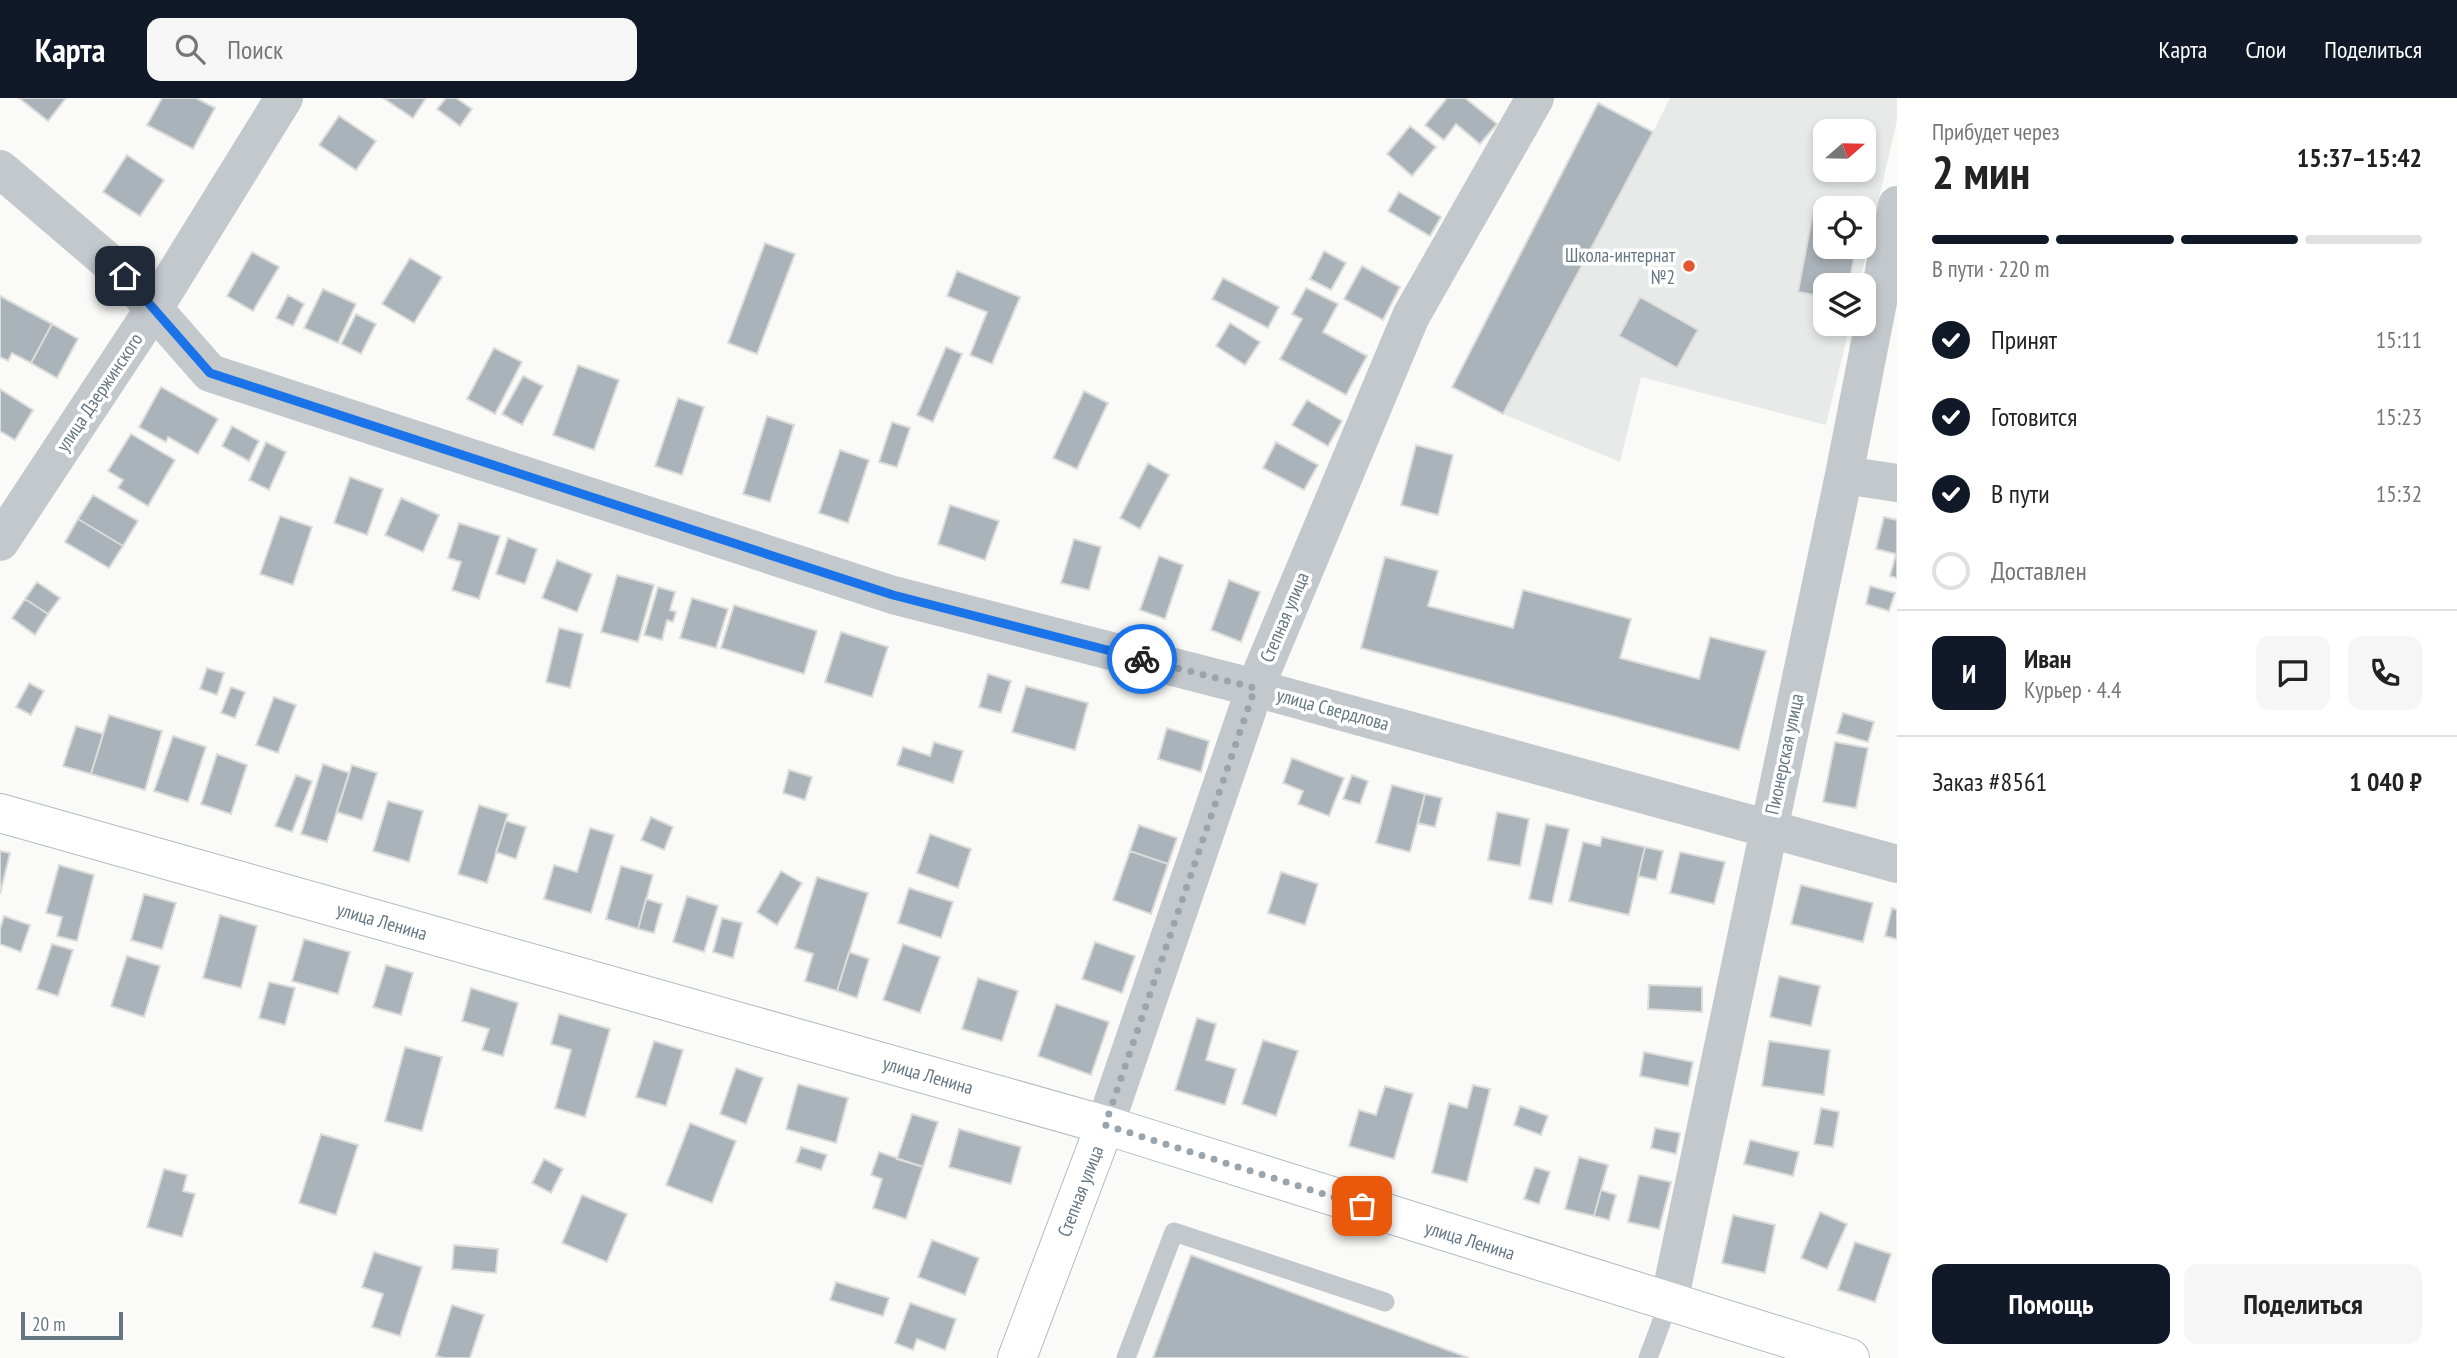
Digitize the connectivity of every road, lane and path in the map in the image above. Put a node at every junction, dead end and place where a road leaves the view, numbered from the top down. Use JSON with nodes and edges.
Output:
{"nodes":[{"id":1,"x":284,"y":98,"type":"edge"},
{"id":2,"x":1535,"y":98,"type":"edge"},
{"id":3,"x":0,"y":169,"type":"edge"},
{"id":4,"x":1897,"y":205,"type":"edge"},
{"id":5,"x":153,"y":310,"type":"junction"},
{"id":6,"x":1844,"y":475,"type":"junction"},
{"id":7,"x":1897,"y":483,"type":"edge"},
{"id":8,"x":0,"y":542,"type":"edge"},
{"id":9,"x":1255,"y":688,"type":"junction"},
{"id":10,"x":0,"y":813,"type":"edge"},
{"id":11,"x":1769,"y":828,"type":"junction"},
{"id":12,"x":1897,"y":864,"type":"edge"},
{"id":13,"x":1105,"y":1125,"type":"junction"},
{"id":14,"x":1669,"y":1302,"type":"junction"},
{"id":15,"x":1385,"y":1303,"type":"dead end"},
{"id":16,"x":1017,"y":1358,"type":"edge"},
{"id":17,"x":1126,"y":1358,"type":"edge"},
{"id":18,"x":1648,"y":1358,"type":"edge"},
{"id":19,"x":1850,"y":1358,"type":"edge"}],
"edges":[{"from":1,"to":5,"type":"street","name":"улица Дзержинского"},
{"from":2,"to":9,"type":"street","name":"Степная улица"},
{"from":3,"to":5,"type":"street","name":"улица Свердлова"},
{"from":4,"to":6,"type":"street","name":"Пионерская улица"},
{"from":5,"to":8,"type":"street","name":"улица Дзержинского"},
{"from":5,"to":9,"type":"street","name":"улица Свердлова"},
{"from":6,"to":7,"type":"street"},
{"from":6,"to":11,"type":"street","name":"Пионерская улица"},
{"from":9,"to":11,"type":"street","name":"улица Свердлова"},
{"from":9,"to":13,"type":"street","name":"Степная улица"},
{"from":10,"to":13,"type":"street","name":"улица Ленина"},
{"from":11,"to":12,"type":"street","name":"улица Свердлова"},
{"from":11,"to":14,"type":"street","name":"Пионерская улица"},
{"from":13,"to":14,"type":"street","name":"улица Ленина"},
{"from":13,"to":16,"type":"street","name":"Степная улица"},
{"from":14,"to":18,"type":"lane"},
{"from":14,"to":19,"type":"street","name":"улица Ленина"},
{"from":15,"to":17,"type":"lane"}]}
